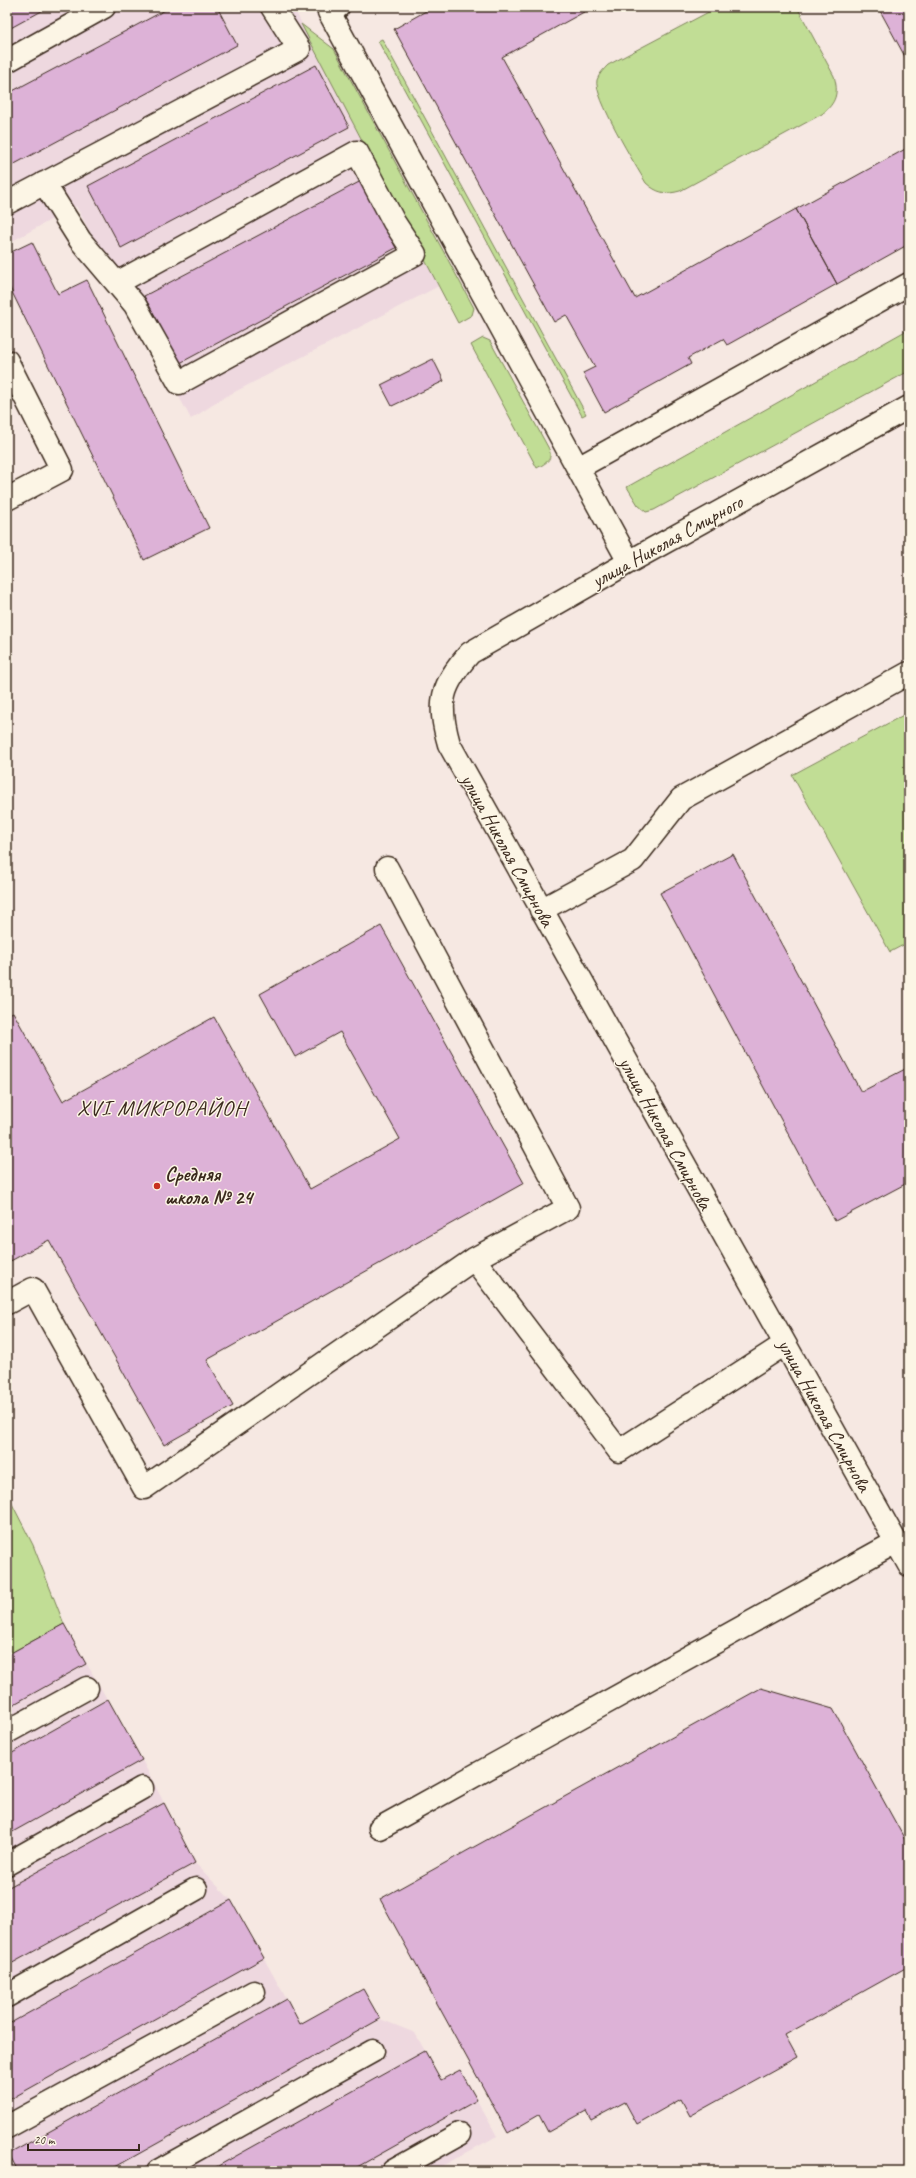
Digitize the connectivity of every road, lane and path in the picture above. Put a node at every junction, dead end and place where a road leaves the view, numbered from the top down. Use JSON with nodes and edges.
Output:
{"nodes":[{"id":1,"x":104,"y":7,"type":"edge"},
{"id":2,"x":272,"y":7,"type":"edge"},
{"id":3,"x":338,"y":7,"type":"edge"},
{"id":4,"x":7,"y":61,"type":"edge"},
{"id":5,"x":44,"y":184,"type":"junction"},
{"id":6,"x":7,"y":203,"type":"edge"},
{"id":7,"x":117,"y":283,"type":"junction"},
{"id":8,"x":909,"y":284,"type":"edge"},
{"id":9,"x":7,"y":361,"type":"edge"},
{"id":10,"x":909,"y":407,"type":"edge"},
{"id":11,"x":578,"y":468,"type":"junction"},
{"id":12,"x":7,"y":499,"type":"edge"},
{"id":13,"x":629,"y":562,"type":"junction"},
{"id":14,"x":909,"y":673,"type":"edge"},
{"id":15,"x":443,"y":694,"type":"joint"},
{"id":16,"x":387,"y":868,"type":"dead end"},
{"id":17,"x":541,"y":910,"type":"junction"},
{"id":18,"x":474,"y":1259,"type":"junction"},
{"id":19,"x":7,"y":1303,"type":"edge"},
{"id":20,"x":785,"y":1344,"type":"junction"},
{"id":21,"x":896,"y":1542,"type":"junction"},
{"id":22,"x":909,"y":1565,"type":"edge"},
{"id":23,"x":87,"y":1688,"type":"dead end"},
{"id":24,"x":7,"y":1732,"type":"edge"},
{"id":25,"x":142,"y":1788,"type":"dead end"},
{"id":26,"x":380,"y":1828,"type":"dead end"},
{"id":27,"x":7,"y":1864,"type":"edge"},
{"id":28,"x":196,"y":1889,"type":"dead end"},
{"id":29,"x":254,"y":1992,"type":"dead end"},
{"id":30,"x":7,"y":1996,"type":"edge"},
{"id":31,"x":373,"y":2051,"type":"dead end"},
{"id":32,"x":7,"y":2127,"type":"edge"},
{"id":33,"x":459,"y":2134,"type":"dead end"},
{"id":34,"x":158,"y":2171,"type":"edge"},
{"id":35,"x":393,"y":2171,"type":"edge"}],
"edges":[{"from":1,"to":4,"type":"street"},
{"from":2,"to":5,"type":"street"},
{"from":3,"to":11,"type":"street"},
{"from":5,"to":6,"type":"street"},
{"from":5,"to":7,"type":"street"},
{"from":7,"to":7,"type":"street"},
{"from":8,"to":11,"type":"street"},
{"from":9,"to":12,"type":"street"},
{"from":10,"to":13,"type":"street","name":"улица Николая Смирного"},
{"from":11,"to":13,"type":"street"},
{"from":13,"to":15,"type":"street","name":"улица Николая Смирного"},
{"from":14,"to":17,"type":"street"},
{"from":15,"to":17,"type":"street","name":"улица Николая Смирнова"},
{"from":16,"to":18,"type":"street"},
{"from":17,"to":20,"type":"street","name":"улица Николая Смирнова"},
{"from":18,"to":19,"type":"street"},
{"from":18,"to":20,"type":"street"},
{"from":20,"to":21,"type":"street","name":"улица Николая Смирнова"},
{"from":21,"to":22,"type":"street","name":"улица Николая Смирнова"},
{"from":21,"to":26,"type":"street"},
{"from":23,"to":24,"type":"street"},
{"from":25,"to":27,"type":"street"},
{"from":28,"to":30,"type":"street"},
{"from":29,"to":32,"type":"street"},
{"from":31,"to":34,"type":"street"},
{"from":33,"to":35,"type":"street"}]}
